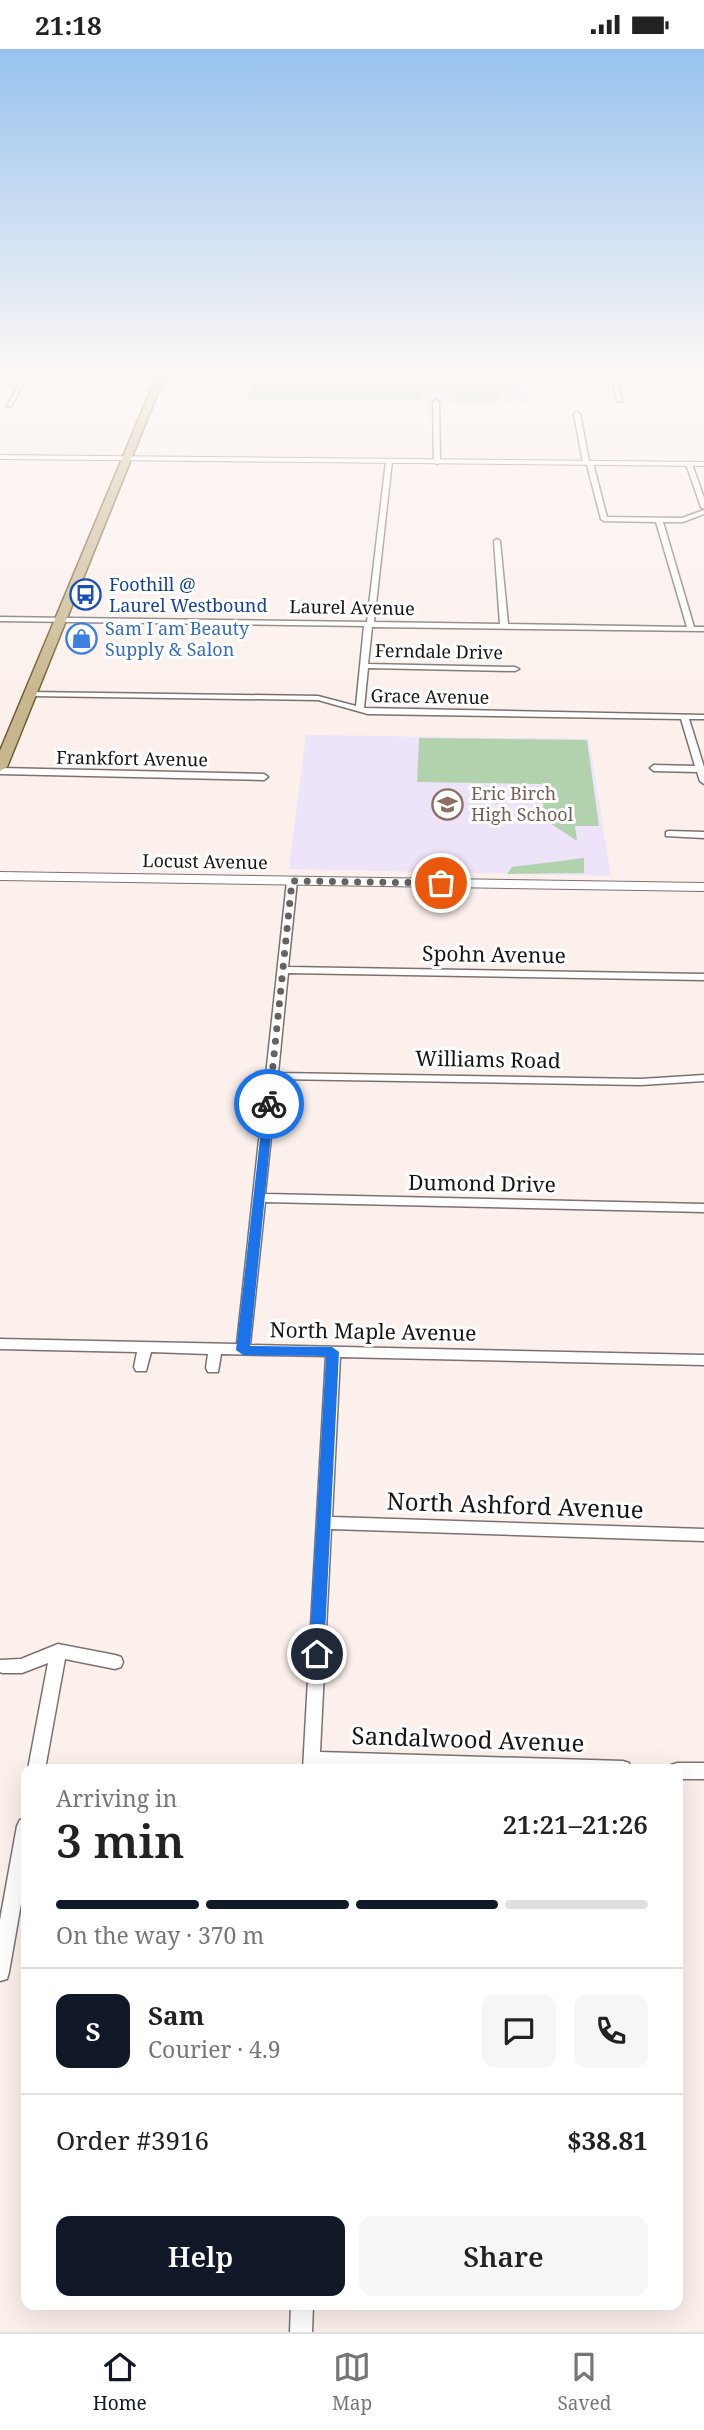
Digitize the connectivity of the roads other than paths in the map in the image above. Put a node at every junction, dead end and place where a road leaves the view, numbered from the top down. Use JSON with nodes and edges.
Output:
{"nodes":[{"id":1,"x":117,"y":482,"type":"edge"},
{"id":2,"x":386,"y":482,"type":"edge"},
{"id":3,"x":593,"y":482,"type":"edge"},
{"id":4,"x":695,"y":482,"type":"edge"},
{"id":5,"x":704,"y":510,"type":"edge"},
{"id":6,"x":659,"y":520,"type":"junction"},
{"id":7,"x":497,"y":541,"type":"dead end"},
{"id":8,"x":0,"y":619,"type":"edge"},
{"id":9,"x":62,"y":619,"type":"junction"},
{"id":10,"x":369,"y":624,"type":"junction"},
{"id":11,"x":504,"y":626,"type":"junction"},
{"id":12,"x":691,"y":628,"type":"junction"},
{"id":13,"x":704,"y":629,"type":"edge"},
{"id":14,"x":363,"y":666,"type":"junction"},
{"id":15,"x":515,"y":669,"type":"dead end"},
{"id":16,"x":31,"y":694,"type":"junction"},
{"id":17,"x":359,"y":711,"type":"junction"},
{"id":18,"x":684,"y":716,"type":"junction"},
{"id":19,"x":704,"y":717,"type":"edge"},
{"id":20,"x":653,"y":768,"type":"dead end"},
{"id":21,"x":0,"y":769,"type":"edge"},
{"id":22,"x":699,"y":769,"type":"junction"},
{"id":23,"x":264,"y":777,"type":"dead end"},
{"id":24,"x":704,"y":781,"type":"edge"},
{"id":25,"x":669,"y":834,"type":"dead end"},
{"id":26,"x":704,"y":835,"type":"edge"},
{"id":27,"x":0,"y":876,"type":"edge"},
{"id":28,"x":292,"y":881,"type":"junction"},
{"id":29,"x":704,"y":887,"type":"edge"},
{"id":30,"x":282,"y":970,"type":"junction"},
{"id":31,"x":704,"y":978,"type":"edge"},
{"id":32,"x":272,"y":1076,"type":"junction"},
{"id":33,"x":704,"y":1078,"type":"edge"},
{"id":34,"x":259,"y":1198,"type":"junction"},
{"id":35,"x":704,"y":1208,"type":"edge"},
{"id":36,"x":0,"y":1344,"type":"edge"},
{"id":37,"x":145,"y":1348,"type":"junction"},
{"id":38,"x":215,"y":1350,"type":"junction"},
{"id":39,"x":243,"y":1350,"type":"junction"},
{"id":40,"x":332,"y":1352,"type":"junction"},
{"id":41,"x":704,"y":1360,"type":"edge"},
{"id":42,"x":141,"y":1367,"type":"dead end"},
{"id":43,"x":213,"y":1368,"type":"dead end"},
{"id":44,"x":324,"y":1523,"type":"junction"},
{"id":45,"x":704,"y":1535,"type":"edge"},
{"id":46,"x":58,"y":1651,"type":"junction"},
{"id":47,"x":115,"y":1662,"type":"dead end"},
{"id":48,"x":2,"y":1666,"type":"edge"},
{"id":49,"x":37,"y":1764,"type":"edge"},
{"id":50,"x":311,"y":1764,"type":"edge"},
{"id":51,"x":683,"y":1770,"type":"edge"},
{"id":52,"x":704,"y":1771,"type":"edge"},
{"id":53,"x":21,"y":1854,"type":"edge"},
{"id":54,"x":0,"y":1972,"type":"edge"},
{"id":55,"x":302,"y":2310,"type":"edge"},
{"id":56,"x":301,"y":2332,"type":"edge"}],
"edges":[{"from":1,"to":9,"type":"main road"},
{"from":2,"to":10,"type":"street"},
{"from":3,"to":6,"type":"street"},
{"from":4,"to":5,"type":"street"},
{"from":5,"to":6,"type":"street"},
{"from":6,"to":12,"type":"street"},
{"from":7,"to":11,"type":"street"},
{"from":8,"to":9,"type":"street","name":"Laurel Avenue"},
{"from":9,"to":10,"type":"street","name":"Laurel Avenue"},
{"from":9,"to":16,"type":"main road"},
{"from":10,"to":11,"type":"street","name":"Laurel Avenue"},
{"from":10,"to":14,"type":"street"},
{"from":11,"to":12,"type":"street","name":"Laurel Avenue"},
{"from":12,"to":13,"type":"street","name":"Laurel Avenue"},
{"from":14,"to":15,"type":"street","name":"Ferndale Drive"},
{"from":14,"to":17,"type":"street"},
{"from":16,"to":17,"type":"street","name":"Grace Avenue"},
{"from":16,"to":21,"type":"main road"},
{"from":17,"to":18,"type":"street","name":"Grace Avenue"},
{"from":18,"to":19,"type":"street","name":"Grace Avenue"},
{"from":18,"to":22,"type":"street"},
{"from":20,"to":22,"type":"street"},
{"from":21,"to":23,"type":"street","name":"Frankfort Avenue"},
{"from":22,"to":24,"type":"street"},
{"from":25,"to":26,"type":"street"},
{"from":27,"to":28,"type":"main road","name":"Locust Avenue"},
{"from":28,"to":29,"type":"main road","name":"Locust Avenue"},
{"from":28,"to":30,"type":"street"},
{"from":30,"to":31,"type":"street","name":"Spohn Avenue"},
{"from":30,"to":32,"type":"street"},
{"from":32,"to":33,"type":"street","name":"Williams Road"},
{"from":32,"to":34,"type":"street"},
{"from":34,"to":35,"type":"street","name":"Dumond Drive"},
{"from":34,"to":39,"type":"street"},
{"from":36,"to":37,"type":"street","name":"North Maple Avenue"},
{"from":37,"to":38,"type":"street","name":"North Maple Avenue"},
{"from":37,"to":42,"type":"street"},
{"from":38,"to":39,"type":"street","name":"North Maple Avenue"},
{"from":38,"to":43,"type":"street"},
{"from":39,"to":40,"type":"street","name":"North Maple Avenue"},
{"from":40,"to":41,"type":"street","name":"North Maple Avenue"},
{"from":40,"to":44,"type":"street"},
{"from":44,"to":45,"type":"street","name":"North Ashford Avenue"},
{"from":44,"to":50,"type":"street"},
{"from":46,"to":47,"type":"street"},
{"from":46,"to":48,"type":"street"},
{"from":46,"to":49,"type":"street"},
{"from":51,"to":52,"type":"street"},
{"from":53,"to":54,"type":"street"},
{"from":55,"to":56,"type":"street"}]}
